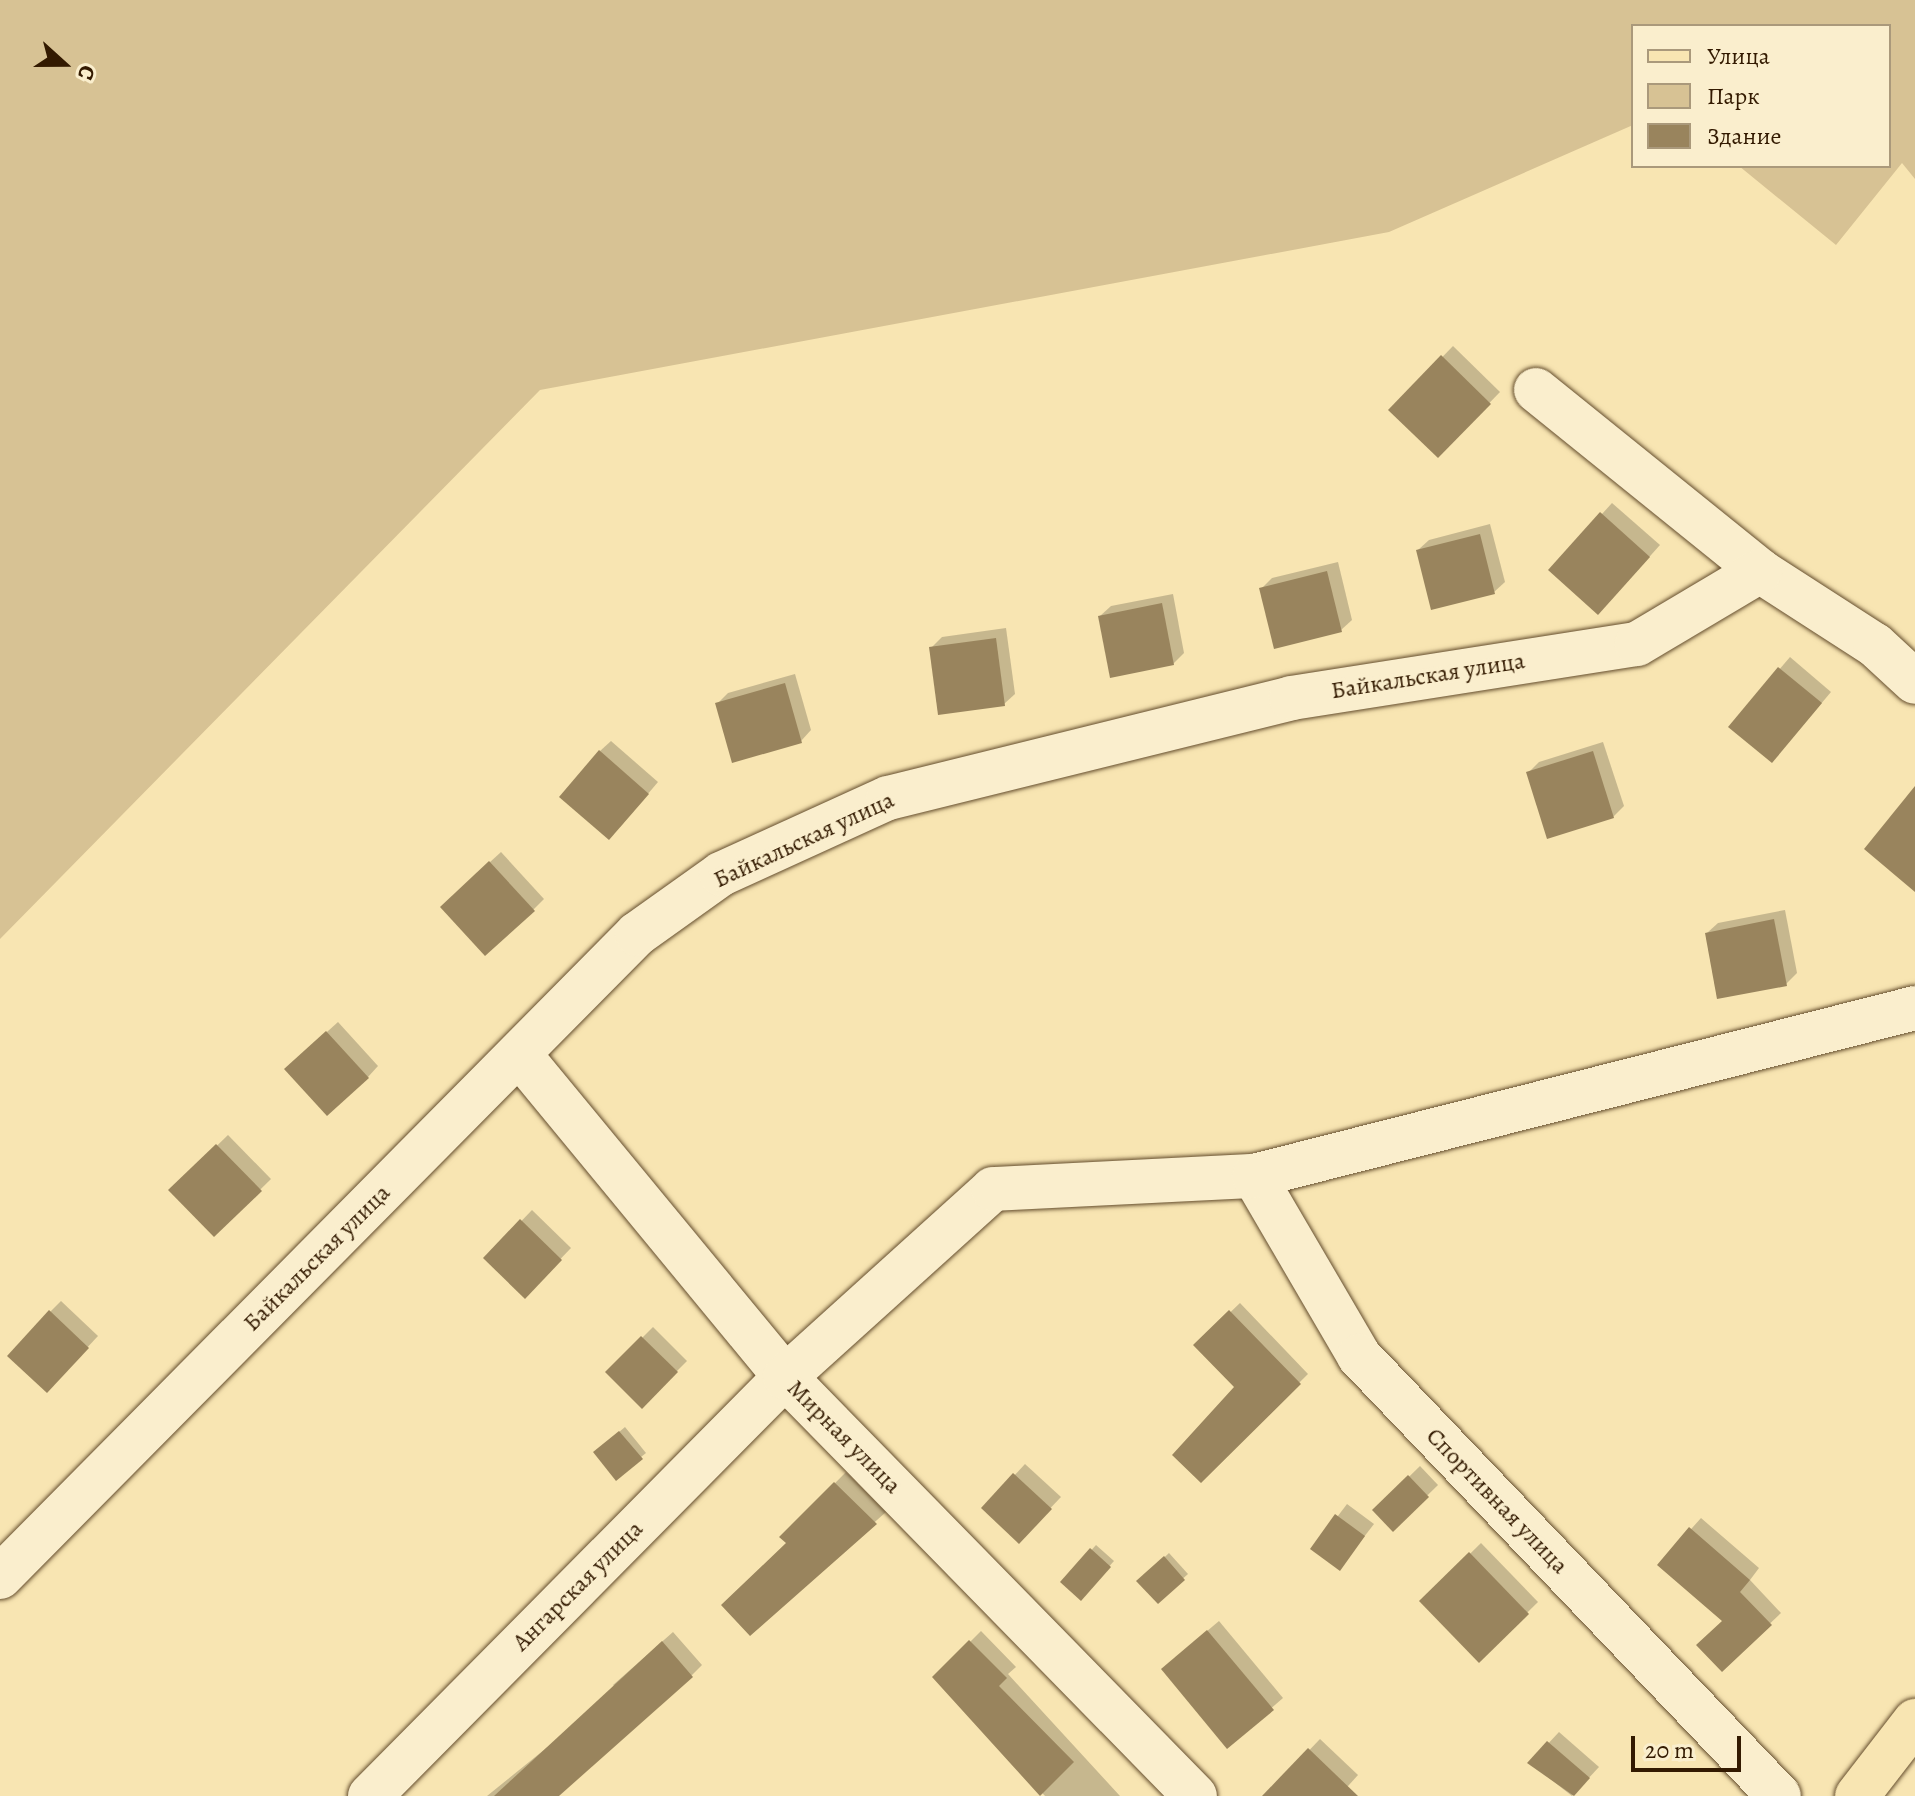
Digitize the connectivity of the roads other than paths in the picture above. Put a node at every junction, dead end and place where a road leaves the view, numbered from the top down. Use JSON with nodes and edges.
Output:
{"nodes":[{"id":1,"x":1536,"y":390,"type":"dead end"},
{"id":2,"x":1760,"y":571,"type":"junction"},
{"id":3,"x":1915,"y":682,"type":"edge"},
{"id":4,"x":1915,"y":1008,"type":"edge"},
{"id":5,"x":519,"y":1054,"type":"junction"},
{"id":6,"x":1254,"y":1176,"type":"junction"},
{"id":7,"x":785,"y":1377,"type":"junction"},
{"id":8,"x":0,"y":1577,"type":"edge"},
{"id":9,"x":1915,"y":1721,"type":"edge"},
{"id":10,"x":370,"y":1796,"type":"edge"},
{"id":11,"x":1195,"y":1796,"type":"edge"},
{"id":12,"x":1779,"y":1796,"type":"edge"},
{"id":13,"x":1857,"y":1796,"type":"edge"}],
"edges":[{"from":1,"to":2,"type":"street"},
{"from":2,"to":3,"type":"street"},
{"from":2,"to":5,"type":"street","name":"Байкальская улица"},
{"from":4,"to":6,"type":"street","name":"Ангарская улица"},
{"from":5,"to":7,"type":"street","name":"Мирная улица"},
{"from":5,"to":8,"type":"street","name":"Байкальская улица"},
{"from":6,"to":7,"type":"street","name":"Ангарская улица"},
{"from":6,"to":12,"type":"street","name":"Спортивная улица"},
{"from":7,"to":10,"type":"street","name":"Ангарская улица"},
{"from":7,"to":11,"type":"street","name":"Мирная улица"},
{"from":9,"to":13,"type":"main road"}]}
